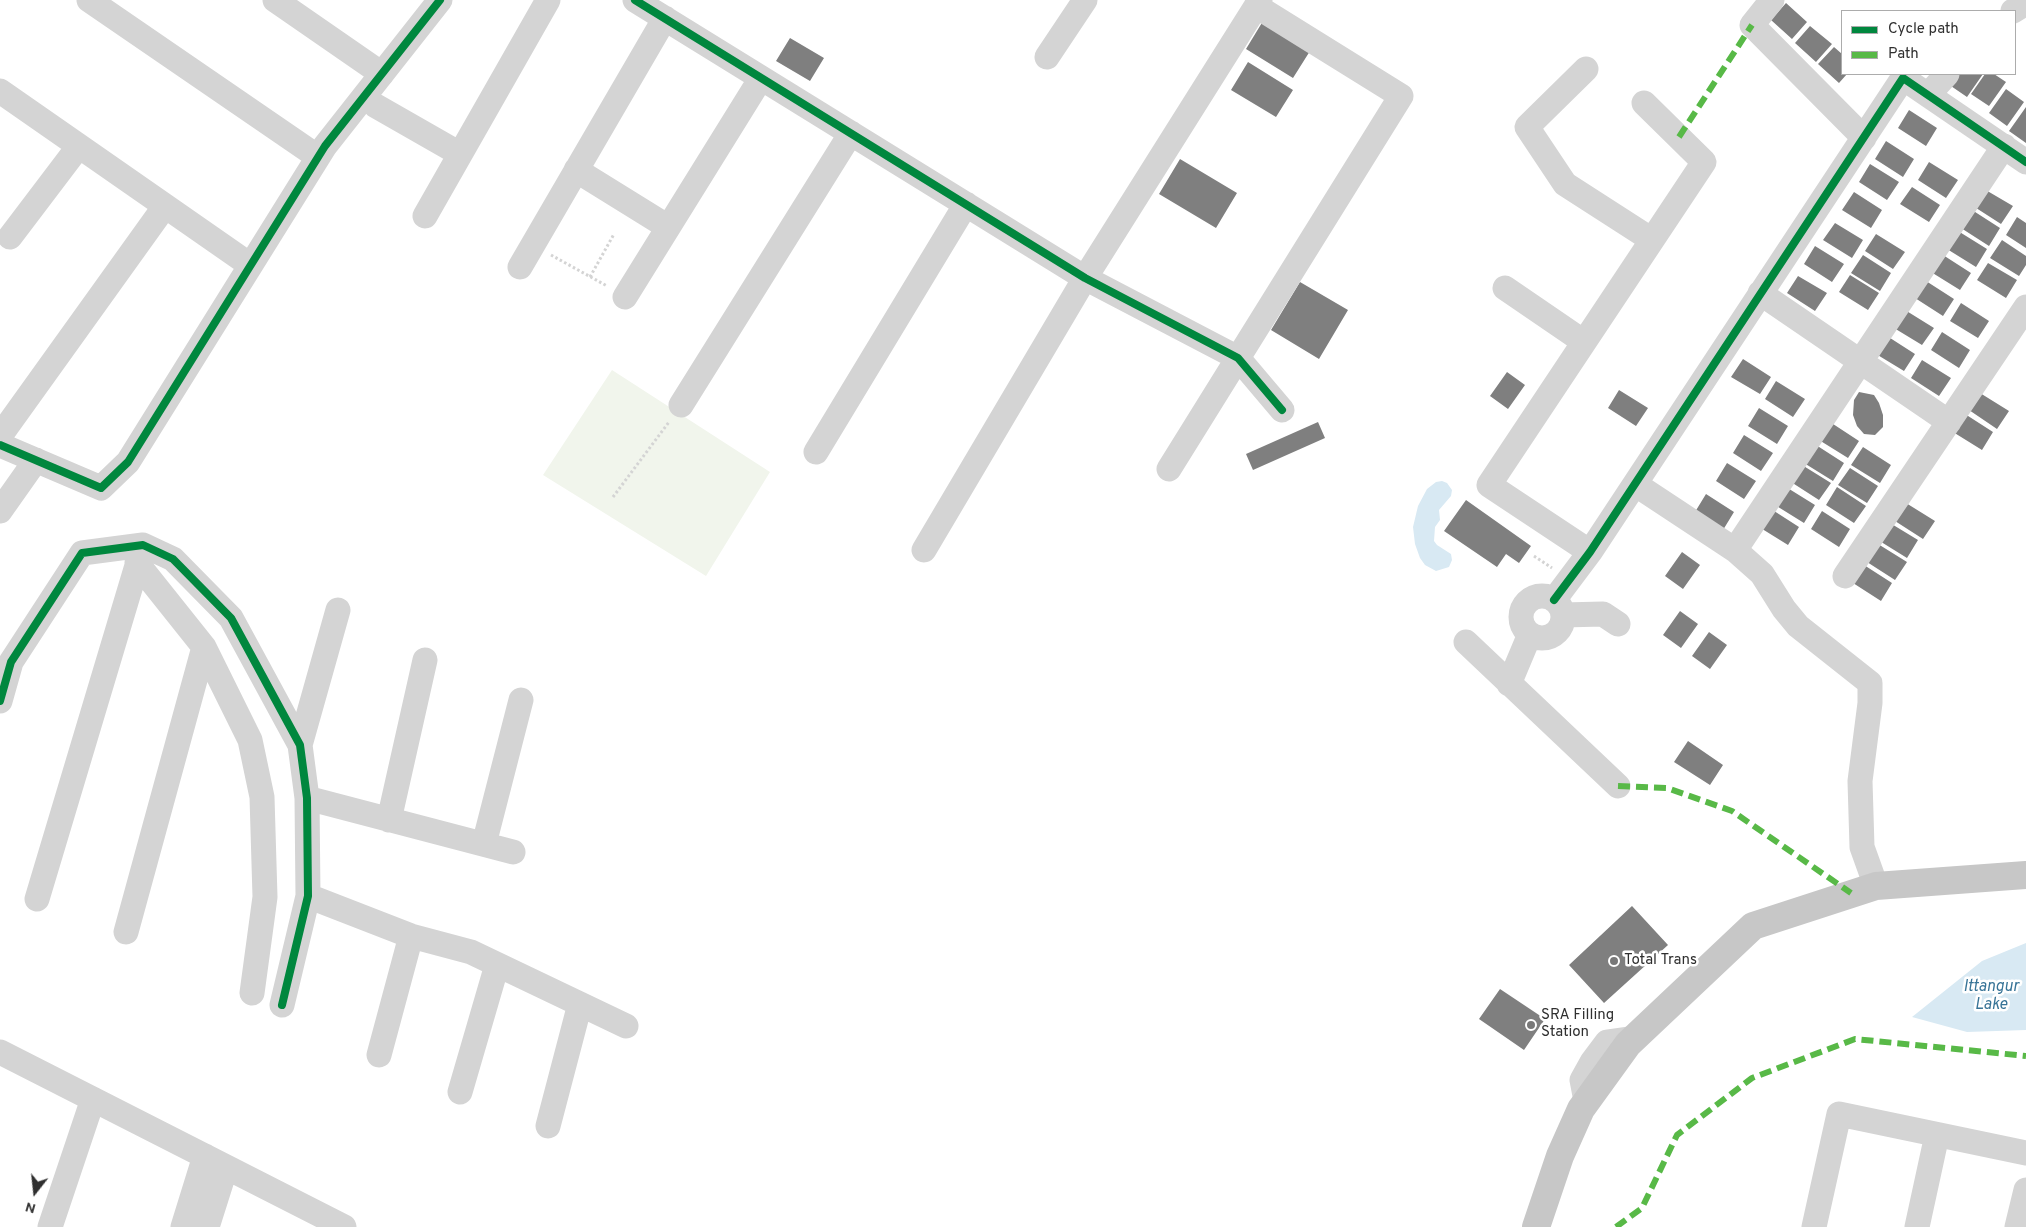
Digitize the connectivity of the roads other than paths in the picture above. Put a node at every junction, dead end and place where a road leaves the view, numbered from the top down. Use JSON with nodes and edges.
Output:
{"nodes":[{"id":1,"x":89,"y":0,"type":"edge"},
{"id":2,"x":276,"y":0,"type":"edge"},
{"id":3,"x":440,"y":0,"type":"edge"},
{"id":4,"x":548,"y":0,"type":"edge"},
{"id":5,"x":635,"y":0,"type":"edge"},
{"id":6,"x":1085,"y":0,"type":"edge"},
{"id":7,"x":1772,"y":0,"type":"edge"},
{"id":8,"x":1258,"y":3,"type":"edge"},
{"id":9,"x":2026,"y":3,"type":"edge"},
{"id":10,"x":2015,"y":10,"type":"edge"},
{"id":11,"x":664,"y":18,"type":"junction"},
{"id":12,"x":1048,"y":57,"type":"dead end"},
{"id":13,"x":1586,"y":69,"type":"dead end"},
{"id":14,"x":382,"y":74,"type":"junction"},
{"id":15,"x":1946,"y":75,"type":"edge"},
{"id":16,"x":761,"y":78,"type":"junction"},
{"id":17,"x":0,"y":91,"type":"edge"},
{"id":18,"x":1928,"y":95,"type":"junction"},
{"id":19,"x":1644,"y":103,"type":"dead end"},
{"id":20,"x":376,"y":106,"type":"dead end"},
{"id":21,"x":851,"y":133,"type":"junction"},
{"id":22,"x":1864,"y":138,"type":"junction"},
{"id":23,"x":79,"y":146,"type":"junction"},
{"id":24,"x":2004,"y":146,"type":"junction"},
{"id":25,"x":460,"y":154,"type":"junction"},
{"id":26,"x":318,"y":157,"type":"junction"},
{"id":27,"x":2026,"y":162,"type":"edge"},
{"id":28,"x":576,"y":170,"type":"junction"},
{"id":29,"x":966,"y":204,"type":"junction"},
{"id":30,"x":165,"y":206,"type":"junction"},
{"id":31,"x":425,"y":216,"type":"dead end"},
{"id":32,"x":668,"y":227,"type":"junction"},
{"id":33,"x":10,"y":237,"type":"dead end"},
{"id":34,"x":1652,"y":240,"type":"junction"},
{"id":35,"x":250,"y":265,"type":"junction"},
{"id":36,"x":520,"y":267,"type":"dead end"},
{"id":37,"x":1085,"y":278,"type":"junction"},
{"id":38,"x":1505,"y":288,"type":"dead end"},
{"id":39,"x":1760,"y":292,"type":"junction"},
{"id":40,"x":625,"y":297,"type":"road end"},
{"id":41,"x":2026,"y":307,"type":"edge"},
{"id":42,"x":1584,"y":342,"type":"junction"},
{"id":43,"x":1238,"y":358,"type":"junction"},
{"id":44,"x":1860,"y":360,"type":"junction"},
{"id":45,"x":681,"y":405,"type":"road end"},
{"id":46,"x":1282,"y":410,"type":"dead end"},
{"id":47,"x":1949,"y":422,"type":"junction"},
{"id":48,"x":0,"y":436,"type":"edge"},
{"id":49,"x":0,"y":445,"type":"edge"},
{"id":50,"x":816,"y":452,"type":"dead end"},
{"id":51,"x":36,"y":460,"type":"junction"},
{"id":52,"x":1169,"y":469,"type":"dead end"},
{"id":53,"x":1635,"y":484,"type":"junction"},
{"id":54,"x":0,"y":511,"type":"edge"},
{"id":55,"x":924,"y":550,"type":"dead end"},
{"id":56,"x":1735,"y":550,"type":"junction"},
{"id":57,"x":1590,"y":552,"type":"junction"},
{"id":58,"x":140,"y":554,"type":"junction"},
{"id":59,"x":1845,"y":576,"type":"dead end"},
{"id":60,"x":1558,"y":608,"type":"junction"},
{"id":61,"x":338,"y":610,"type":"dead end"},
{"id":62,"x":1618,"y":624,"type":"dead end"},
{"id":63,"x":1530,"y":634,"type":"junction"},
{"id":64,"x":1466,"y":642,"type":"dead end"},
{"id":65,"x":204,"y":647,"type":"junction"},
{"id":66,"x":425,"y":660,"type":"dead end"},
{"id":67,"x":1509,"y":684,"type":"junction"},
{"id":68,"x":521,"y":700,"type":"dead end"},
{"id":69,"x":0,"y":701,"type":"edge"},
{"id":70,"x":300,"y":745,"type":"junction"},
{"id":71,"x":1618,"y":786,"type":"dead end"},
{"id":72,"x":307,"y":798,"type":"junction"},
{"id":73,"x":389,"y":820,"type":"junction"},
{"id":74,"x":484,"y":844,"type":"junction"},
{"id":75,"x":514,"y":852,"type":"dead end"},
{"id":76,"x":2026,"y":875,"type":"edge"},
{"id":77,"x":1876,"y":886,"type":"junction"},
{"id":78,"x":308,"y":896,"type":"junction"},
{"id":79,"x":37,"y":899,"type":"dead end"},
{"id":80,"x":126,"y":932,"type":"dead end"},
{"id":81,"x":411,"y":936,"type":"junction"},
{"id":82,"x":497,"y":965,"type":"junction"},
{"id":83,"x":252,"y":993,"type":"dead end"},
{"id":84,"x":580,"y":1004,"type":"junction"},
{"id":85,"x":282,"y":1005,"type":"dead end"},
{"id":86,"x":626,"y":1026,"type":"dead end"},
{"id":87,"x":0,"y":1052,"type":"edge"},
{"id":88,"x":379,"y":1055,"type":"dead end"},
{"id":89,"x":460,"y":1092,"type":"dead end"},
{"id":90,"x":93,"y":1099,"type":"junction"},
{"id":91,"x":548,"y":1126,"type":"dead end"},
{"id":92,"x":1936,"y":1134,"type":"junction"},
{"id":93,"x":2026,"y":1153,"type":"edge"},
{"id":94,"x":215,"y":1161,"type":"junction"},
{"id":95,"x":2026,"y":1190,"type":"edge"},
{"id":96,"x":316,"y":1220,"type":"edge"},
{"id":97,"x":50,"y":1227,"type":"edge"},
{"id":98,"x":183,"y":1227,"type":"edge"},
{"id":99,"x":207,"y":1227,"type":"edge"},
{"id":100,"x":344,"y":1227,"type":"edge"},
{"id":101,"x":1536,"y":1227,"type":"edge"},
{"id":102,"x":1814,"y":1227,"type":"edge"},
{"id":103,"x":1916,"y":1227,"type":"edge"},
{"id":104,"x":2018,"y":1227,"type":"edge"}],
"edges":[{"from":1,"to":26,"type":"street"},
{"from":2,"to":14,"type":"street"},
{"from":3,"to":14,"type":"street"},
{"from":4,"to":25,"type":"street"},
{"from":5,"to":11,"type":"street"},
{"from":6,"to":12,"type":"street"},
{"from":7,"to":22,"type":"street"},
{"from":8,"to":37,"type":"street"},
{"from":8,"to":43,"type":"street"},
{"from":9,"to":10,"type":"street"},
{"from":11,"to":16,"type":"street"},
{"from":11,"to":28,"type":"street"},
{"from":13,"to":34,"type":"street"},
{"from":14,"to":26,"type":"street"},
{"from":15,"to":18,"type":"street"},
{"from":16,"to":21,"type":"street"},
{"from":16,"to":32,"type":"street"},
{"from":17,"to":23,"type":"street"},
{"from":18,"to":22,"type":"street"},
{"from":18,"to":24,"type":"street"},
{"from":19,"to":34,"type":"street"},
{"from":20,"to":25,"type":"street"},
{"from":21,"to":29,"type":"street"},
{"from":21,"to":45,"type":"street"},
{"from":22,"to":39,"type":"street"},
{"from":23,"to":30,"type":"street"},
{"from":23,"to":33,"type":"street"},
{"from":24,"to":27,"type":"street"},
{"from":24,"to":44,"type":"street"},
{"from":25,"to":31,"type":"street"},
{"from":26,"to":35,"type":"street"},
{"from":28,"to":32,"type":"street"},
{"from":28,"to":36,"type":"street"},
{"from":29,"to":37,"type":"street"},
{"from":29,"to":50,"type":"street"},
{"from":30,"to":35,"type":"street"},
{"from":30,"to":48,"type":"street"},
{"from":32,"to":40,"type":"street"},
{"from":34,"to":42,"type":"street"},
{"from":35,"to":51,"type":"street"},
{"from":37,"to":43,"type":"street"},
{"from":37,"to":55,"type":"street"},
{"from":38,"to":42,"type":"street"},
{"from":39,"to":44,"type":"street"},
{"from":39,"to":53,"type":"street"},
{"from":41,"to":47,"type":"street"},
{"from":42,"to":57,"type":"street"},
{"from":43,"to":46,"type":"street"},
{"from":43,"to":52,"type":"street"},
{"from":44,"to":47,"type":"street"},
{"from":44,"to":56,"type":"street"},
{"from":47,"to":59,"type":"street"},
{"from":49,"to":51,"type":"street"},
{"from":51,"to":54,"type":"street"},
{"from":53,"to":56,"type":"street"},
{"from":53,"to":57,"type":"street"},
{"from":56,"to":77,"type":"street"},
{"from":57,"to":60,"type":"street"},
{"from":58,"to":65,"type":"street"},
{"from":58,"to":69,"type":"street"},
{"from":58,"to":70,"type":"street"},
{"from":58,"to":79,"type":"street"},
{"from":60,"to":62,"type":"street"},
{"from":60,"to":63,"type":"street"},
{"from":60,"to":63,"type":"street"},
{"from":61,"to":70,"type":"street"},
{"from":63,"to":67,"type":"street"},
{"from":64,"to":67,"type":"street"},
{"from":65,"to":80,"type":"street"},
{"from":65,"to":83,"type":"street"},
{"from":66,"to":73,"type":"street"},
{"from":67,"to":71,"type":"street"},
{"from":68,"to":74,"type":"street"},
{"from":70,"to":72,"type":"street"},
{"from":72,"to":73,"type":"street"},
{"from":72,"to":78,"type":"street"},
{"from":73,"to":74,"type":"street"},
{"from":74,"to":75,"type":"street"},
{"from":76,"to":77,"type":"main road"},
{"from":77,"to":101,"type":"main road"},
{"from":78,"to":81,"type":"street"},
{"from":78,"to":85,"type":"street"},
{"from":81,"to":82,"type":"street"},
{"from":81,"to":88,"type":"street"},
{"from":82,"to":84,"type":"street"},
{"from":82,"to":89,"type":"street"},
{"from":84,"to":86,"type":"street"},
{"from":84,"to":91,"type":"street"},
{"from":87,"to":90,"type":"street"},
{"from":90,"to":94,"type":"street"},
{"from":90,"to":97,"type":"street"},
{"from":92,"to":93,"type":"street"},
{"from":92,"to":102,"type":"street"},
{"from":92,"to":103,"type":"street"},
{"from":94,"to":96,"type":"street"},
{"from":94,"to":98,"type":"street"},
{"from":94,"to":99,"type":"street"},
{"from":95,"to":104,"type":"street"},
{"from":96,"to":100,"type":"street"}]}
